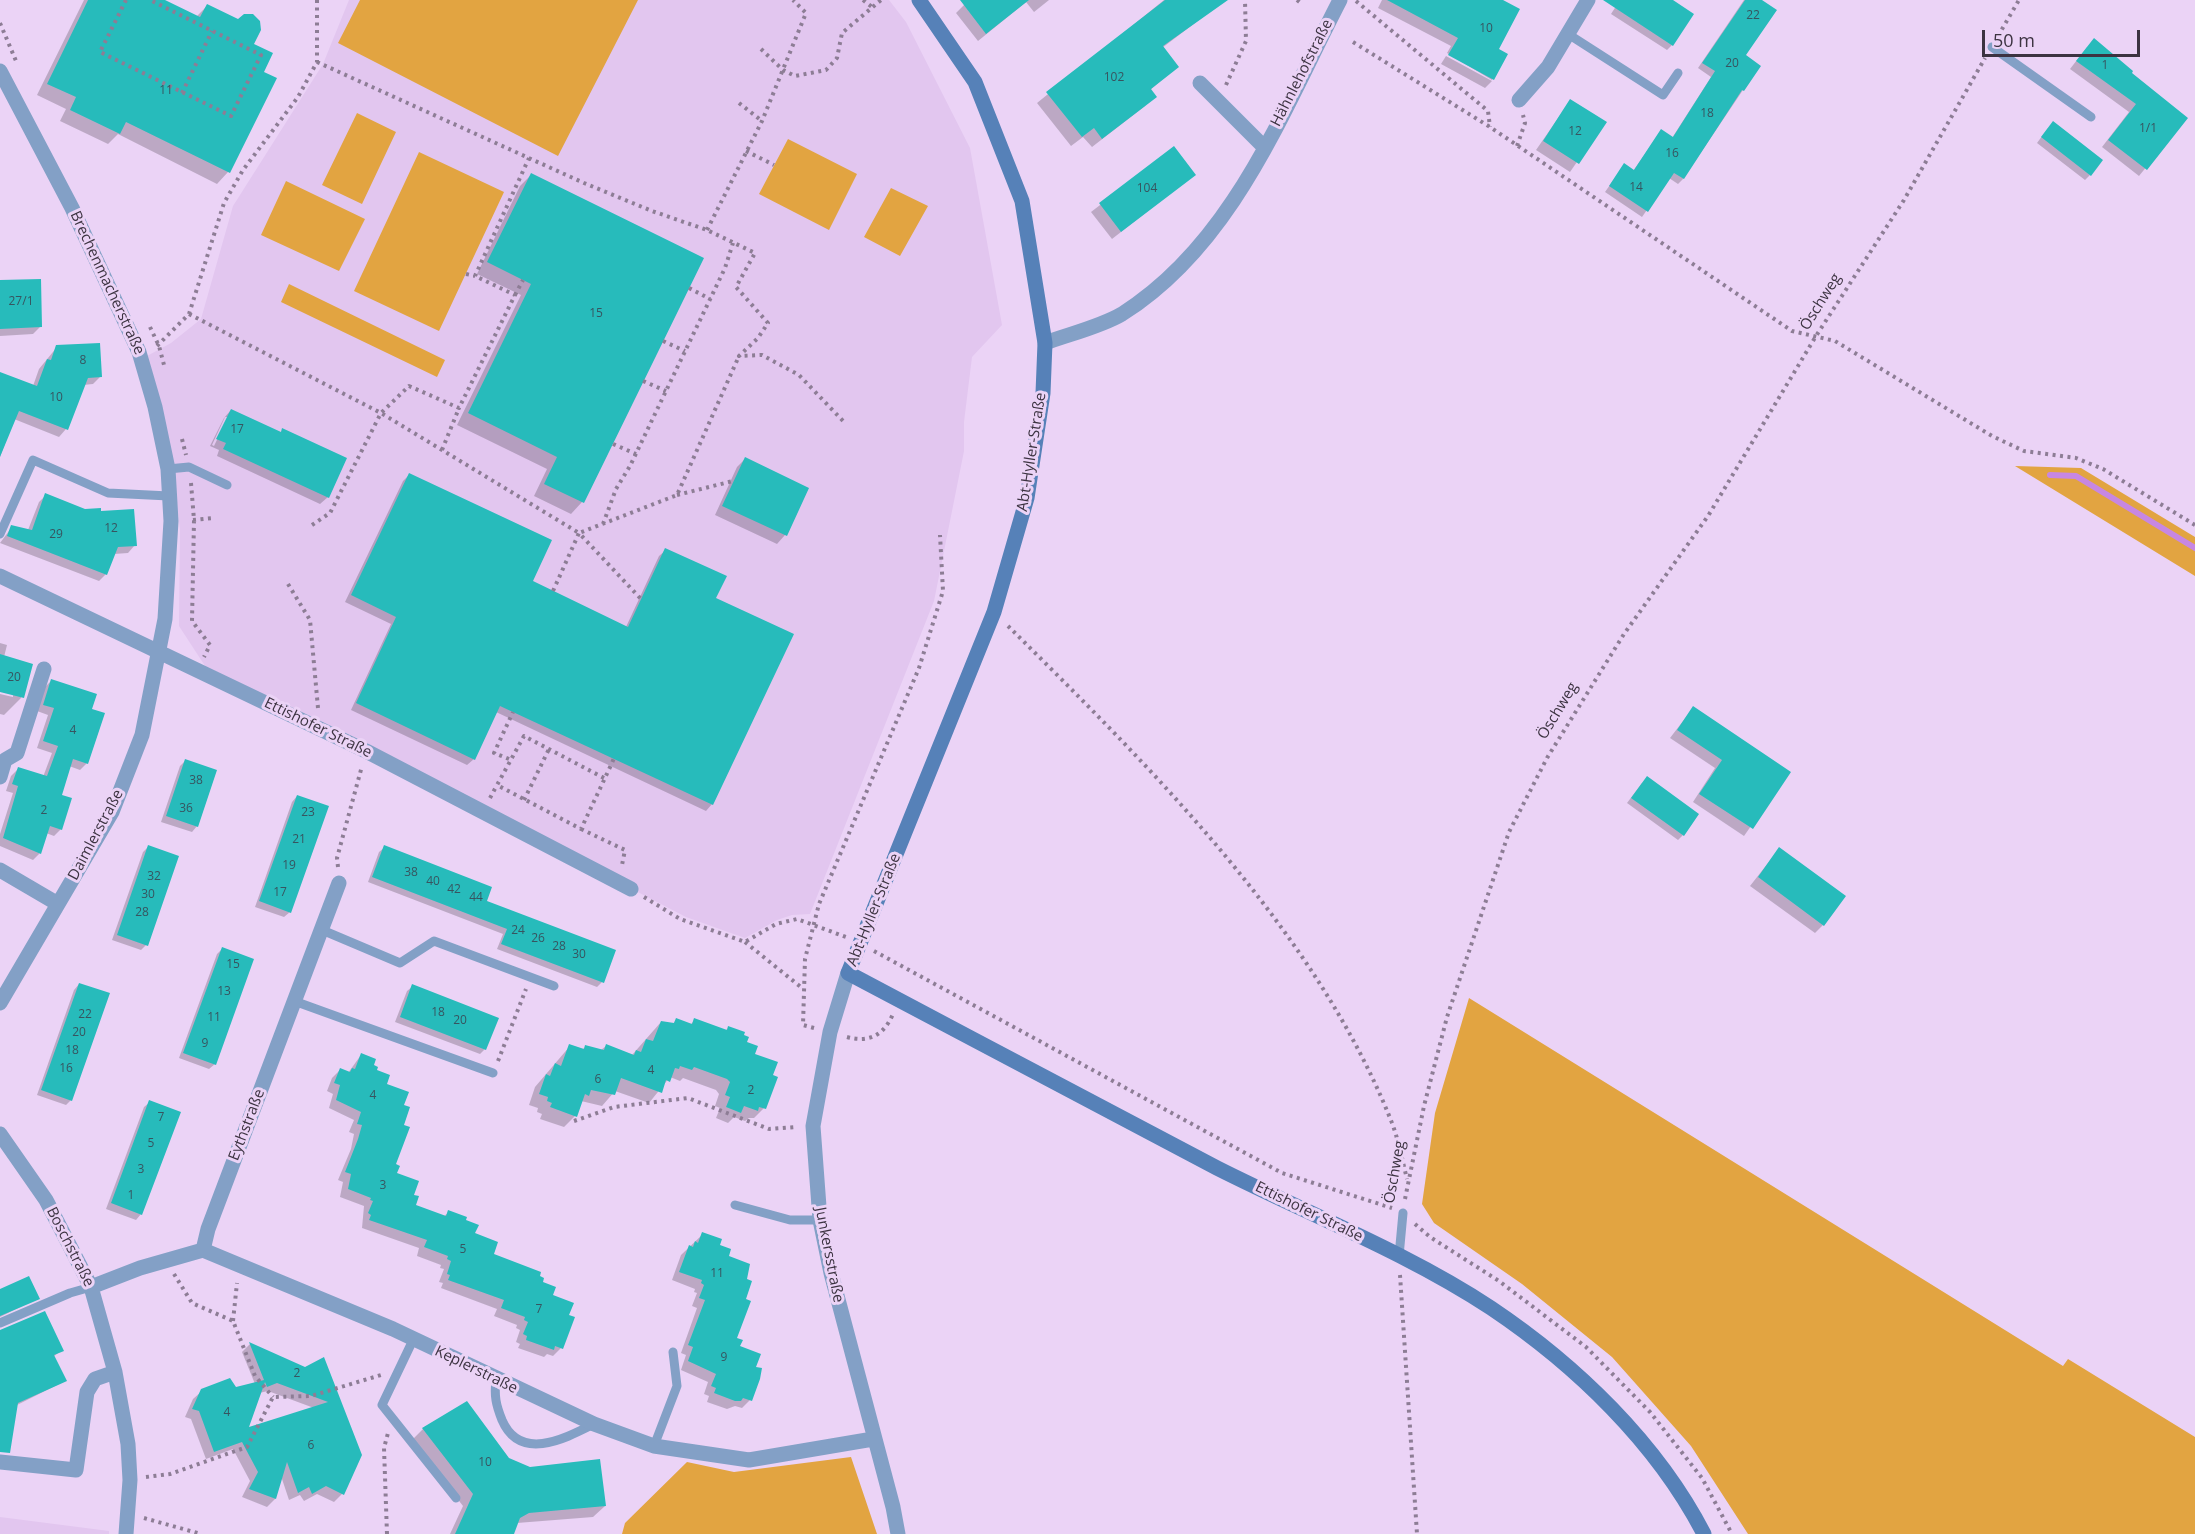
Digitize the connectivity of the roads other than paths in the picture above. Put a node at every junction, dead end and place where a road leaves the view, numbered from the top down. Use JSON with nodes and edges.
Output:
{"nodes":[{"id":1,"x":919,"y":0,"type":"edge"},
{"id":2,"x":1340,"y":0,"type":"edge"},
{"id":3,"x":1588,"y":0,"type":"edge"},
{"id":4,"x":1568,"y":34,"type":"junction"},
{"id":5,"x":1992,"y":47,"type":"road end"},
{"id":6,"x":0,"y":71,"type":"edge"},
{"id":7,"x":1678,"y":74,"type":"dead end"},
{"id":8,"x":1200,"y":83,"type":"dead end"},
{"id":9,"x":1519,"y":100,"type":"road end"},
{"id":10,"x":2091,"y":117,"type":"dead end"},
{"id":11,"x":1264,"y":147,"type":"junction"},
{"id":12,"x":1045,"y":343,"type":"junction"},
{"id":13,"x":168,"y":469,"type":"junction"},
{"id":14,"x":227,"y":485,"type":"dead end"},
{"id":15,"x":170,"y":496,"type":"junction"},
{"id":16,"x":0,"y":534,"type":"edge"},
{"id":17,"x":0,"y":576,"type":"edge"},
{"id":18,"x":158,"y":653,"type":"junction"},
{"id":19,"x":44,"y":669,"type":"dead end"},
{"id":20,"x":0,"y":777,"type":"edge"},
{"id":21,"x":0,"y":870,"type":"edge"},
{"id":22,"x":339,"y":883,"type":"road end"},
{"id":23,"x":625,"y":886,"type":"road end"},
{"id":24,"x":58,"y":904,"type":"junction"},
{"id":25,"x":322,"y":930,"type":"junction"},
{"id":26,"x":848,"y":973,"type":"junction"},
{"id":27,"x":554,"y":986,"type":"dead end"},
{"id":28,"x":294,"y":1001,"type":"junction"},
{"id":29,"x":0,"y":1003,"type":"edge"},
{"id":30,"x":493,"y":1073,"type":"road end"},
{"id":31,"x":0,"y":1134,"type":"edge"},
{"id":32,"x":735,"y":1205,"type":"dead end"},
{"id":33,"x":1403,"y":1213,"type":"road end"},
{"id":34,"x":820,"y":1220,"type":"junction"},
{"id":35,"x":203,"y":1250,"type":"junction"},
{"id":36,"x":1399,"y":1256,"type":"junction"},
{"id":37,"x":91,"y":1287,"type":"junction"},
{"id":38,"x":0,"y":1323,"type":"edge"},
{"id":39,"x":413,"y":1340,"type":"junction"},
{"id":40,"x":674,"y":1352,"type":"dead end"},
{"id":41,"x":115,"y":1372,"type":"junction"},
{"id":42,"x":496,"y":1380,"type":"junction"},
{"id":43,"x":594,"y":1424,"type":"junction"},
{"id":44,"x":873,"y":1439,"type":"junction"},
{"id":45,"x":654,"y":1446,"type":"junction"},
{"id":46,"x":0,"y":1462,"type":"edge"},
{"id":47,"x":456,"y":1498,"type":"dead end"},
{"id":48,"x":126,"y":1534,"type":"edge"},
{"id":49,"x":897,"y":1534,"type":"edge"},
{"id":50,"x":1704,"y":1534,"type":"edge"}],
"edges":[{"from":1,"to":12,"type":"street","name":"Abt-Hyller-Straße"},
{"from":2,"to":11,"type":"street","name":"Hähnlehofstraße"},
{"from":3,"to":4,"type":"street"},
{"from":4,"to":7,"type":"lane"},
{"from":4,"to":9,"type":"street"},
{"from":5,"to":10,"type":"lane"},
{"from":6,"to":13,"type":"street","name":"Brechenmacherstraße"},
{"from":8,"to":11,"type":"street","name":"Hähnlehofstraße"},
{"from":11,"to":12,"type":"street","name":"Hähnlehofstraße"},
{"from":12,"to":26,"type":"street","name":"Abt-Hyller-Straße"},
{"from":13,"to":14,"type":"lane"},
{"from":13,"to":15,"type":"street","name":"Brechenmacherstraße"},
{"from":15,"to":16,"type":"lane"},
{"from":15,"to":18,"type":"street","name":"Brechenmacherstraße"},
{"from":17,"to":18,"type":"street","name":"Ettishofer Straße"},
{"from":18,"to":23,"type":"street","name":"Ettishofer Straße"},
{"from":18,"to":24,"type":"street","name":"Daimlerstraße"},
{"from":19,"to":20,"type":"street"},
{"from":21,"to":24,"type":"street"},
{"from":22,"to":25,"type":"street","name":"Eythstraße"},
{"from":24,"to":29,"type":"street","name":"Daimlerstraße"},
{"from":25,"to":27,"type":"lane"},
{"from":25,"to":28,"type":"street","name":"Eythstraße"},
{"from":26,"to":34,"type":"street","name":"Junkersstraße"},
{"from":26,"to":36,"type":"street","name":"Ettishofer Straße"},
{"from":28,"to":30,"type":"lane"},
{"from":28,"to":35,"type":"street","name":"Eythstraße"},
{"from":31,"to":37,"type":"street","name":"Boschstraße"},
{"from":32,"to":34,"type":"lane"},
{"from":33,"to":36,"type":"lane","name":"Öschweg"},
{"from":34,"to":44,"type":"street","name":"Junkersstraße"},
{"from":35,"to":37,"type":"street"},
{"from":35,"to":39,"type":"street","name":"Keplerstraße"},
{"from":36,"to":50,"type":"street","name":"Ettishofer Straße"},
{"from":37,"to":38,"type":"lane"},
{"from":37,"to":41,"type":"street","name":"Boschstraße"},
{"from":39,"to":42,"type":"street","name":"Keplerstraße"},
{"from":39,"to":47,"type":"lane"},
{"from":40,"to":45,"type":"lane"},
{"from":41,"to":46,"type":"street"},
{"from":41,"to":48,"type":"street","name":"Boschstraße"},
{"from":42,"to":43,"type":"street","name":"Keplerstraße"},
{"from":42,"to":43,"type":"lane"},
{"from":43,"to":45,"type":"street","name":"Keplerstraße"},
{"from":44,"to":45,"type":"street","name":"Keplerstraße"},
{"from":44,"to":49,"type":"street","name":"Junkersstraße"}]}
